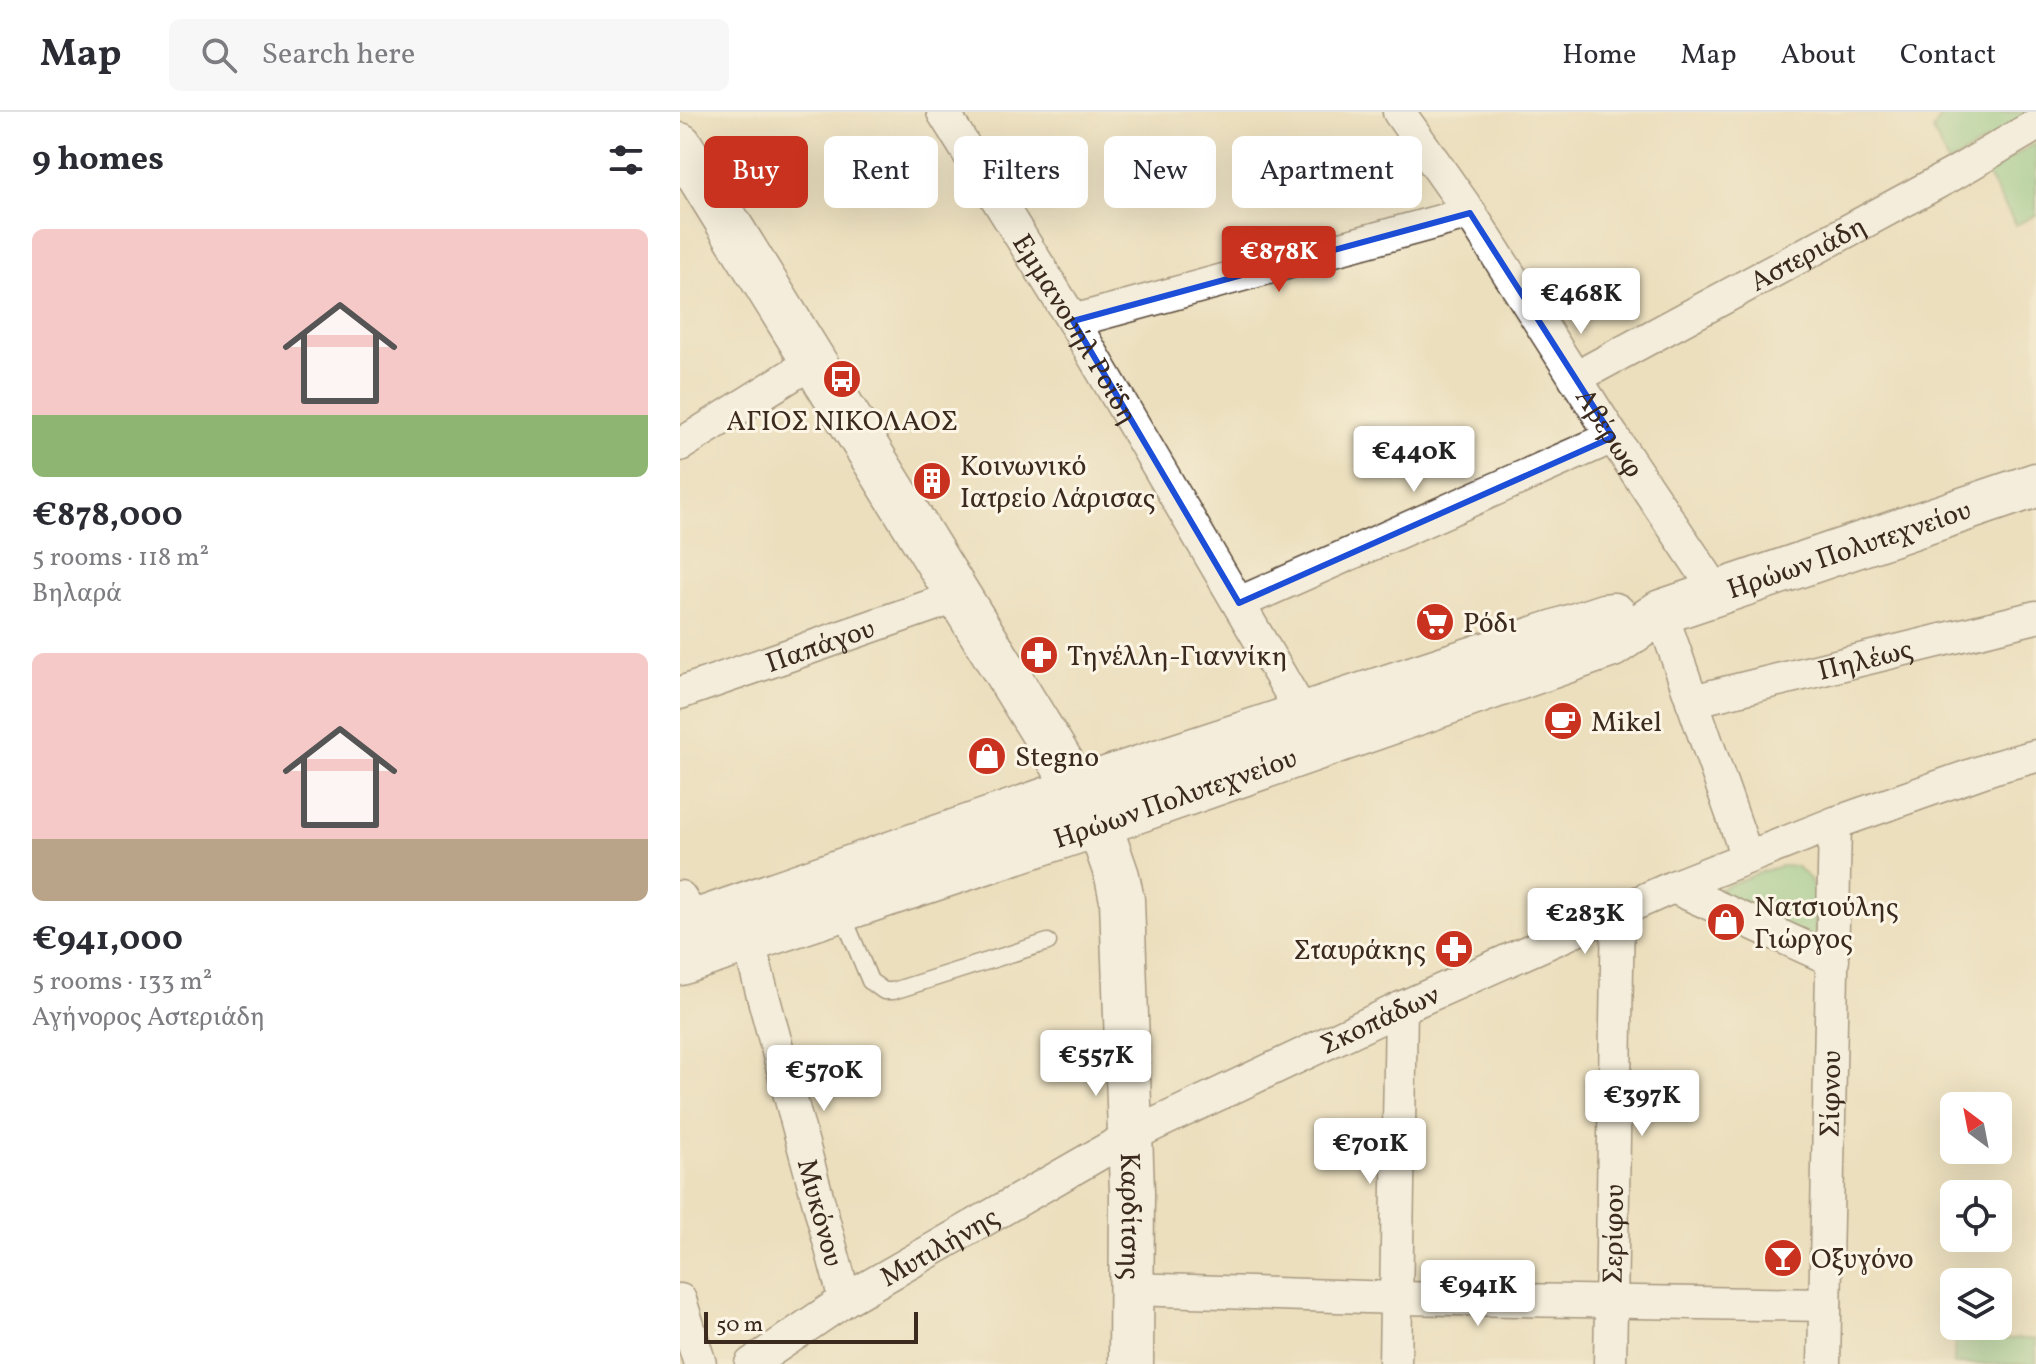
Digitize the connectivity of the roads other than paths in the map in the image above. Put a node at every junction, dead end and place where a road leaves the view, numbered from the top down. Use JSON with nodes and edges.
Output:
{"nodes":[{"id":1,"x":943,"y":112,"type":"edge"},
{"id":2,"x":1399,"y":112,"type":"edge"},
{"id":3,"x":2036,"y":125,"type":"edge"},
{"id":4,"x":685,"y":164,"type":"edge"},
{"id":5,"x":1470,"y":213,"type":"junction"},
{"id":6,"x":1073,"y":321,"type":"junction"},
{"id":7,"x":814,"y":361,"type":"junction"},
{"id":8,"x":1575,"y":378,"type":"junction"},
{"id":9,"x":1613,"y":437,"type":"junction"},
{"id":10,"x":680,"y":445,"type":"edge"},
{"id":11,"x":2036,"y":485,"type":"edge"},
{"id":12,"x":1717,"y":592,"type":"junction"},
{"id":13,"x":959,"y":596,"type":"junction"},
{"id":14,"x":1239,"y":603,"type":"junction"},
{"id":15,"x":1661,"y":612,"type":"junction"},
{"id":16,"x":2036,"y":617,"type":"edge"},
{"id":17,"x":680,"y":693,"type":"edge"},
{"id":18,"x":1692,"y":701,"type":"junction"},
{"id":19,"x":1303,"y":714,"type":"junction"},
{"id":20,"x":2036,"y":756,"type":"edge"},
{"id":21,"x":1089,"y":806,"type":"junction"},
{"id":22,"x":1835,"y":823,"type":"junction"},
{"id":23,"x":1747,"y":857,"type":"junction"},
{"id":24,"x":1673,"y":887,"type":"junction"},
{"id":25,"x":840,"y":909,"type":"junction"},
{"id":26,"x":1618,"y":910,"type":"junction"},
{"id":27,"x":685,"y":916,"type":"edge"},
{"id":28,"x":748,"y":940,"type":"junction"},
{"id":29,"x":1048,"y":942,"type":"dead end"},
{"id":30,"x":1833,"y":960,"type":"junction"},
{"id":31,"x":680,"y":963,"type":"edge"},
{"id":32,"x":1401,"y":1008,"type":"junction"},
{"id":33,"x":1130,"y":1136,"type":"junction"},
{"id":34,"x":1132,"y":1289,"type":"junction"},
{"id":35,"x":1396,"y":1298,"type":"junction"},
{"id":36,"x":680,"y":1300,"type":"edge"},
{"id":37,"x":845,"y":1300,"type":"junction"},
{"id":38,"x":1611,"y":1302,"type":"junction"},
{"id":39,"x":1825,"y":1305,"type":"junction"},
{"id":40,"x":767,"y":1359,"type":"edge"},
{"id":41,"x":700,"y":1364,"type":"edge"},
{"id":42,"x":1131,"y":1364,"type":"edge"},
{"id":43,"x":1395,"y":1364,"type":"edge"},
{"id":44,"x":1610,"y":1364,"type":"edge"},
{"id":45,"x":1824,"y":1364,"type":"edge"}],
"edges":[{"from":1,"to":6,"type":"street","name":"Εμμανουήλ Ροΐδη"},
{"from":2,"to":5,"type":"street","name":"Αβέρωφ"},
{"from":3,"to":8,"type":"street","name":"Αστεριάδη"},
{"from":4,"to":7,"type":"main road","name":"Καρδίτσης"},
{"from":5,"to":6,"type":"street"},
{"from":5,"to":8,"type":"street","name":"Αβέρωφ"},
{"from":6,"to":14,"type":"street","name":"Εμμανουήλ Ροΐδη"},
{"from":7,"to":10,"type":"street"},
{"from":7,"to":13,"type":"main road","name":"Καρδίτσης"},
{"from":8,"to":9,"type":"street","name":"Αβέρωφ"},
{"from":9,"to":12,"type":"street","name":"Αβέρωφ"},
{"from":9,"to":14,"type":"street"},
{"from":11,"to":12,"type":"main road","name":"Ηρώων Πολυτεχνείου"},
{"from":12,"to":15,"type":"main road","name":"Ηρώων Πολυτεχνείου"},
{"from":13,"to":17,"type":"street","name":"Παπάγου"},
{"from":13,"to":21,"type":"main road","name":"Καρδίτσης"},
{"from":14,"to":19,"type":"street","name":"Εμμανουήλ Ροΐδη"},
{"from":15,"to":18,"type":"street"},
{"from":15,"to":19,"type":"main road","name":"Ηρώων Πολυτεχνείου"},
{"from":15,"to":21,"type":"main road","name":"Ηρώων Πολυτεχνείου"},
{"from":16,"to":18,"type":"street","name":"Πηλέως"},
{"from":18,"to":23,"type":"street"},
{"from":19,"to":21,"type":"main road","name":"Ηρώων Πολυτεχνείου"},
{"from":20,"to":22,"type":"street","name":"Σκοπάδων"},
{"from":21,"to":25,"type":"main road","name":"Ηρώων Πολυτεχνείου"},
{"from":21,"to":27,"type":"main road","name":"Ηρώων Πολυτεχνείου"},
{"from":21,"to":33,"type":"main road","name":"Καρδίτσης"},
{"from":22,"to":23,"type":"street","name":"Σκοπάδων"},
{"from":22,"to":30,"type":"street","name":"Σίφνου"},
{"from":23,"to":24,"type":"street","name":"Σκοπάδων"},
{"from":24,"to":26,"type":"street","name":"Σκοπάδων"},
{"from":24,"to":30,"type":"street"},
{"from":25,"to":28,"type":"main road","name":"Ηρώων Πολυτεχνείου"},
{"from":25,"to":29,"type":"lane"},
{"from":26,"to":32,"type":"street","name":"Σκοπάδων"},
{"from":26,"to":38,"type":"street","name":"Σερίφου"},
{"from":28,"to":31,"type":"main road","name":"Ηρώων Πολυτεχνείου"},
{"from":28,"to":37,"type":"street","name":"Μυκόνου"},
{"from":30,"to":39,"type":"street","name":"Σίφνου"},
{"from":32,"to":33,"type":"street","name":"Σκοπάδων"},
{"from":32,"to":35,"type":"street"},
{"from":33,"to":34,"type":"main road","name":"Καρδίτσης"},
{"from":33,"to":37,"type":"street","name":"Μυτιλήνης"},
{"from":34,"to":35,"type":"street"},
{"from":34,"to":42,"type":"main road","name":"Καρδίτσης"},
{"from":35,"to":38,"type":"street"},
{"from":35,"to":43,"type":"street"},
{"from":36,"to":41,"type":"street"},
{"from":37,"to":40,"type":"street","name":"Μυτιλήνης"},
{"from":38,"to":39,"type":"street"},
{"from":38,"to":44,"type":"street","name":"Σερίφου"},
{"from":39,"to":45,"type":"street","name":"Σίφνου"}]}
